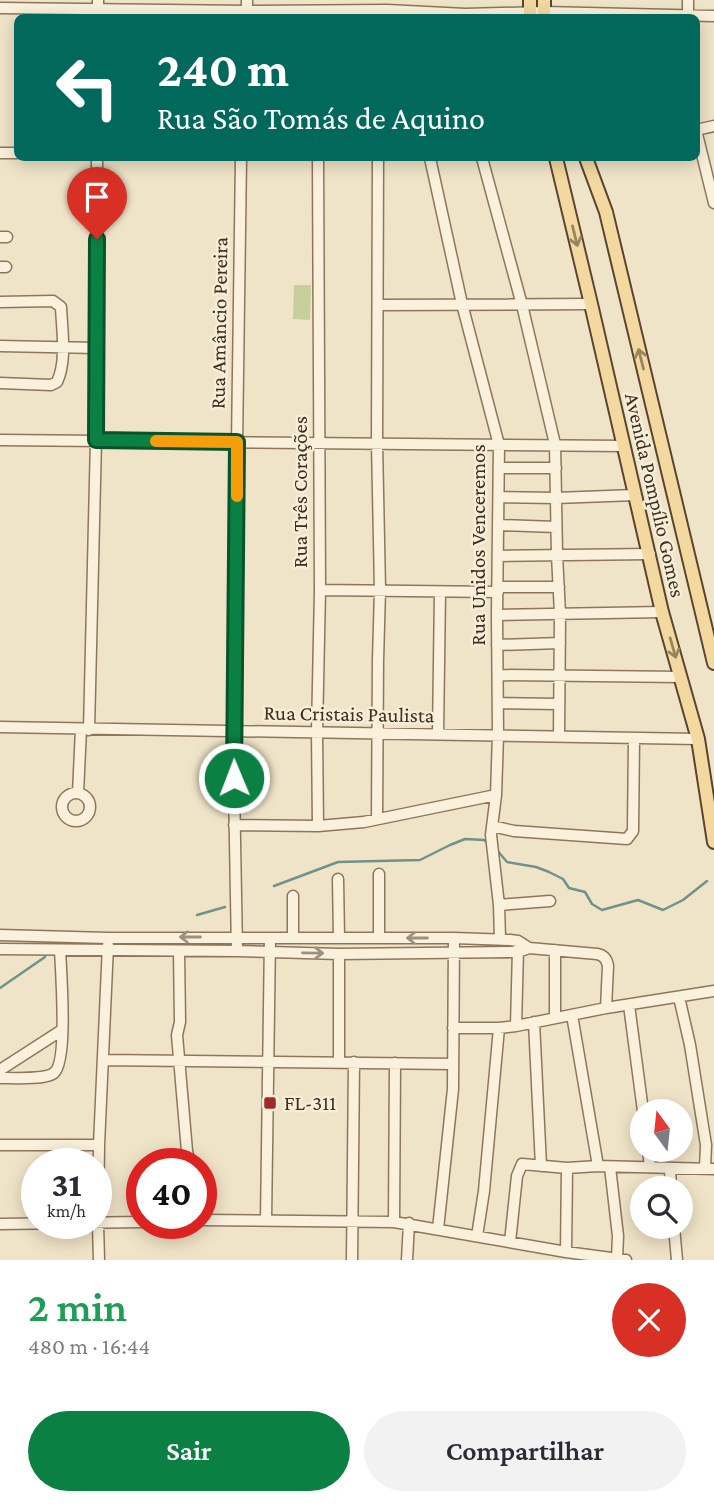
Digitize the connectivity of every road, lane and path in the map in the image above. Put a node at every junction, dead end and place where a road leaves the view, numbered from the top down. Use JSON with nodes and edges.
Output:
{"nodes":[{"id":1,"x":247,"y":0,"type":"edge"},
{"id":2,"x":0,"y":8,"type":"edge"},
{"id":3,"x":98,"y":9,"type":"edge"},
{"id":4,"x":383,"y":10,"type":"edge"},
{"id":5,"x":530,"y":10,"type":"edge"},
{"id":6,"x":544,"y":10,"type":"edge"},
{"id":7,"x":247,"y":14,"type":"edge"},
{"id":8,"x":333,"y":14,"type":"edge"},
{"id":9,"x":421,"y":14,"type":"edge"},
{"id":10,"x":487,"y":14,"type":"edge"},
{"id":11,"x":659,"y":14,"type":"edge"},
{"id":12,"x":700,"y":146,"type":"edge"},
{"id":13,"x":97,"y":161,"type":"edge"},
{"id":14,"x":241,"y":161,"type":"edge"},
{"id":15,"x":318,"y":161,"type":"edge"},
{"id":16,"x":378,"y":161,"type":"edge"},
{"id":17,"x":431,"y":161,"type":"edge"},
{"id":18,"x":483,"y":161,"type":"edge"},
{"id":19,"x":556,"y":161,"type":"edge"},
{"id":20,"x":587,"y":161,"type":"edge"},
{"id":21,"x":714,"y":203,"type":"edge"},
{"id":22,"x":0,"y":303,"type":"edge"},
{"id":23,"x":462,"y":304,"type":"junction"},
{"id":24,"x":592,"y":304,"type":"junction"},
{"id":25,"x":378,"y":305,"type":"junction"},
{"id":26,"x":522,"y":305,"type":"junction"},
{"id":27,"x":0,"y":346,"type":"edge"},
{"id":28,"x":62,"y":348,"type":"junction"},
{"id":29,"x":97,"y":348,"type":"junction"},
{"id":30,"x":0,"y":383,"type":"edge"},
{"id":31,"x":0,"y":440,"type":"edge"},
{"id":32,"x":96,"y":440,"type":"junction"},
{"id":33,"x":237,"y":442,"type":"junction"},
{"id":34,"x":318,"y":443,"type":"junction"},
{"id":35,"x":377,"y":443,"type":"junction"},
{"id":36,"x":555,"y":444,"type":"junction"},
{"id":37,"x":499,"y":445,"type":"junction"},
{"id":38,"x":624,"y":446,"type":"junction"},
{"id":39,"x":499,"y":468,"type":"junction"},
{"id":40,"x":556,"y":468,"type":"junction"},
{"id":41,"x":635,"y":495,"type":"junction"},
{"id":42,"x":499,"y":497,"type":"junction"},
{"id":43,"x":556,"y":498,"type":"junction"},
{"id":44,"x":499,"y":525,"type":"junction"},
{"id":45,"x":556,"y":527,"type":"junction"},
{"id":46,"x":650,"y":554,"type":"junction"},
{"id":47,"x":557,"y":555,"type":"junction"},
{"id":48,"x":498,"y":556,"type":"junction"},
{"id":49,"x":559,"y":587,"type":"junction"},
{"id":50,"x":320,"y":590,"type":"junction"},
{"id":51,"x":380,"y":590,"type":"junction"},
{"id":52,"x":498,"y":590,"type":"junction"},
{"id":53,"x":440,"y":592,"type":"junction"},
{"id":54,"x":662,"y":612,"type":"junction"},
{"id":55,"x":497,"y":614,"type":"junction"},
{"id":56,"x":560,"y":614,"type":"junction"},
{"id":57,"x":560,"y":643,"type":"junction"},
{"id":58,"x":497,"y":645,"type":"junction"},
{"id":59,"x":714,"y":663,"type":"edge"},
{"id":60,"x":559,"y":674,"type":"junction"},
{"id":61,"x":498,"y":675,"type":"junction"},
{"id":62,"x":681,"y":677,"type":"junction"},
{"id":63,"x":498,"y":703,"type":"junction"},
{"id":64,"x":558,"y":704,"type":"junction"},
{"id":65,"x":0,"y":727,"type":"edge"},
{"id":66,"x":85,"y":729,"type":"junction"},
{"id":67,"x":233,"y":731,"type":"junction"},
{"id":68,"x":317,"y":732,"type":"junction"},
{"id":69,"x":377,"y":733,"type":"junction"},
{"id":70,"x":438,"y":734,"type":"junction"},
{"id":71,"x":498,"y":735,"type":"junction"},
{"id":72,"x":559,"y":736,"type":"junction"},
{"id":73,"x":634,"y":738,"type":"junction"},
{"id":74,"x":698,"y":739,"type":"junction"},
{"id":75,"x":710,"y":790,"type":"edge"},
{"id":76,"x":78,"y":793,"type":"dead end"},
{"id":77,"x":496,"y":794,"type":"junction"},
{"id":78,"x":377,"y":819,"type":"junction"},
{"id":79,"x":712,"y":819,"type":"edge"},
{"id":80,"x":234,"y":825,"type":"junction"},
{"id":81,"x":318,"y":826,"type":"junction"},
{"id":82,"x":492,"y":831,"type":"junction"},
{"id":83,"x":714,"y":842,"type":"edge"},
{"id":84,"x":379,"y":874,"type":"dead end"},
{"id":85,"x":338,"y":879,"type":"dead end"},
{"id":86,"x":293,"y":896,"type":"dead end"},
{"id":87,"x":550,"y":901,"type":"dead end"},
{"id":88,"x":499,"y":905,"type":"junction"},
{"id":89,"x":0,"y":935,"type":"edge"},
{"id":90,"x":108,"y":937,"type":"junction"},
{"id":91,"x":237,"y":937,"type":"junction"},
{"id":92,"x":271,"y":937,"type":"junction"},
{"id":93,"x":379,"y":937,"type":"junction"},
{"id":94,"x":293,"y":938,"type":"junction"},
{"id":95,"x":339,"y":938,"type":"junction"},
{"id":96,"x":454,"y":938,"type":"junction"},
{"id":97,"x":500,"y":939,"type":"junction"},
{"id":98,"x":518,"y":947,"type":"junction"},
{"id":99,"x":0,"y":949,"type":"edge"},
{"id":100,"x":61,"y":950,"type":"junction"},
{"id":101,"x":555,"y":950,"type":"junction"},
{"id":102,"x":108,"y":951,"type":"junction"},
{"id":103,"x":179,"y":951,"type":"junction"},
{"id":104,"x":237,"y":951,"type":"junction"},
{"id":105,"x":452,"y":951,"type":"junction"},
{"id":106,"x":270,"y":952,"type":"junction"},
{"id":107,"x":339,"y":954,"type":"junction"},
{"id":108,"x":714,"y":991,"type":"edge"},
{"id":109,"x":679,"y":997,"type":"junction"},
{"id":110,"x":629,"y":1005,"type":"junction"},
{"id":111,"x":606,"y":1008,"type":"junction"},
{"id":112,"x":572,"y":1015,"type":"junction"},
{"id":113,"x":555,"y":1018,"type":"junction"},
{"id":114,"x":534,"y":1022,"type":"junction"},
{"id":115,"x":516,"y":1026,"type":"junction"},
{"id":116,"x":453,"y":1028,"type":"junction"},
{"id":117,"x":499,"y":1028,"type":"junction"},
{"id":118,"x":62,"y":1030,"type":"junction"},
{"id":119,"x":103,"y":1060,"type":"junction"},
{"id":120,"x":179,"y":1061,"type":"junction"},
{"id":121,"x":339,"y":1062,"type":"junction"},
{"id":122,"x":354,"y":1062,"type":"junction"},
{"id":123,"x":268,"y":1063,"type":"junction"},
{"id":124,"x":395,"y":1063,"type":"junction"},
{"id":125,"x":453,"y":1064,"type":"junction"},
{"id":126,"x":0,"y":1070,"type":"edge"},
{"id":127,"x":0,"y":1078,"type":"edge"},
{"id":128,"x":641,"y":1099,"type":"edge"},
{"id":129,"x":0,"y":1145,"type":"edge"},
{"id":130,"x":99,"y":1145,"type":"junction"},
{"id":131,"x":99,"y":1148,"type":"edge"},
{"id":132,"x":187,"y":1148,"type":"edge"},
{"id":133,"x":649,"y":1162,"type":"edge"},
{"id":134,"x":541,"y":1166,"type":"junction"},
{"id":135,"x":598,"y":1166,"type":"junction"},
{"id":136,"x":610,"y":1167,"type":"junction"},
{"id":137,"x":650,"y":1167,"type":"junction"},
{"id":138,"x":567,"y":1168,"type":"junction"},
{"id":139,"x":710,"y":1168,"type":"edge"},
{"id":140,"x":670,"y":1169,"type":"junction"},
{"id":141,"x":670,"y":1176,"type":"edge"},
{"id":142,"x":217,"y":1220,"type":"edge"},
{"id":143,"x":266,"y":1220,"type":"junction"},
{"id":144,"x":352,"y":1222,"type":"junction"},
{"id":145,"x":394,"y":1222,"type":"junction"},
{"id":146,"x":409,"y":1223,"type":"junction"},
{"id":147,"x":0,"y":1224,"type":"edge"},
{"id":148,"x":21,"y":1224,"type":"edge"},
{"id":149,"x":438,"y":1229,"type":"junction"},
{"id":150,"x":477,"y":1236,"type":"junction"},
{"id":151,"x":98,"y":1239,"type":"edge"},
{"id":152,"x":675,"y":1239,"type":"edge"},
{"id":153,"x":510,"y":1242,"type":"junction"},
{"id":154,"x":566,"y":1252,"type":"junction"},
{"id":155,"x":622,"y":1259,"type":"edge"},
{"id":156,"x":99,"y":1260,"type":"edge"},
{"id":157,"x":352,"y":1260,"type":"edge"},
{"id":158,"x":407,"y":1260,"type":"edge"},
{"id":159,"x":677,"y":1260,"type":"edge"}],
"edges":[{"from":1,"to":7,"type":"street"},
{"from":2,"to":3,"type":"street"},
{"from":3,"to":7,"type":"street"},
{"from":4,"to":8,"type":"street"},
{"from":4,"to":9,"type":"street"},
{"from":5,"to":6,"type":"street"},
{"from":5,"to":10,"type":"street"},
{"from":6,"to":11,"type":"street"},
{"from":12,"to":21,"type":"street"},
{"from":13,"to":29,"type":"street"},
{"from":14,"to":33,"type":"street","name":"Rua Amâncio Pereira"},
{"from":15,"to":34,"type":"street","name":"Rua Três Corações"},
{"from":16,"to":25,"type":"street"},
{"from":17,"to":23,"type":"street","name":"Rua Unidos Venceremos"},
{"from":18,"to":26,"type":"street"},
{"from":19,"to":24,"type":"main road","name":"Avenida Pompílio Gomes","one_way":true},
{"from":59,"to":20,"type":"main road","name":"Avenida Pompílio Gomes","one_way":true},
{"from":22,"to":28,"type":"street"},
{"from":23,"to":25,"type":"street"},
{"from":23,"to":26,"type":"street"},
{"from":23,"to":37,"type":"street","name":"Rua Unidos Venceremos"},
{"from":24,"to":26,"type":"street"},
{"from":24,"to":38,"type":"main road","name":"Avenida Pompílio Gomes"},
{"from":25,"to":35,"type":"street"},
{"from":26,"to":36,"type":"street"},
{"from":27,"to":28,"type":"street"},
{"from":28,"to":29,"type":"street"},
{"from":28,"to":30,"type":"street"},
{"from":29,"to":32,"type":"street"},
{"from":31,"to":32,"type":"street"},
{"from":32,"to":33,"type":"street"},
{"from":32,"to":66,"type":"street"},
{"from":33,"to":34,"type":"street"},
{"from":33,"to":67,"type":"street","name":"Rua Amâncio Pereira"},
{"from":34,"to":35,"type":"street"},
{"from":34,"to":50,"type":"street","name":"Rua Três Corações"},
{"from":35,"to":37,"type":"street"},
{"from":35,"to":51,"type":"street"},
{"from":36,"to":37,"type":"street"},
{"from":36,"to":38,"type":"street"},
{"from":36,"to":40,"type":"street"},
{"from":37,"to":39,"type":"street","name":"Rua Unidos Venceremos"},
{"from":38,"to":41,"type":"main road","name":"Avenida Pompílio Gomes"},
{"from":39,"to":40,"type":"street"},
{"from":39,"to":42,"type":"street","name":"Rua Unidos Venceremos"},
{"from":40,"to":43,"type":"street"},
{"from":41,"to":43,"type":"street"},
{"from":41,"to":46,"type":"main road","name":"Avenida Pompílio Gomes"},
{"from":42,"to":43,"type":"street"},
{"from":42,"to":44,"type":"street","name":"Rua Unidos Venceremos"},
{"from":43,"to":45,"type":"street"},
{"from":44,"to":45,"type":"street"},
{"from":44,"to":48,"type":"street","name":"Rua Unidos Venceremos"},
{"from":45,"to":47,"type":"street"},
{"from":46,"to":47,"type":"street"},
{"from":46,"to":54,"type":"main road","name":"Avenida Pompílio Gomes"},
{"from":47,"to":48,"type":"street"},
{"from":47,"to":49,"type":"street"},
{"from":48,"to":52,"type":"street","name":"Rua Unidos Venceremos"},
{"from":49,"to":52,"type":"street"},
{"from":49,"to":56,"type":"street"},
{"from":50,"to":51,"type":"street"},
{"from":50,"to":68,"type":"street","name":"Rua Três Corações"},
{"from":51,"to":53,"type":"street"},
{"from":51,"to":69,"type":"street"},
{"from":52,"to":53,"type":"street"},
{"from":52,"to":55,"type":"street","name":"Rua Unidos Venceremos"},
{"from":53,"to":70,"type":"street"},
{"from":54,"to":56,"type":"street"},
{"from":54,"to":62,"type":"main road","name":"Avenida Pompílio Gomes","one_way":true},
{"from":55,"to":56,"type":"street"},
{"from":55,"to":58,"type":"street","name":"Rua Unidos Venceremos"},
{"from":56,"to":57,"type":"street"},
{"from":57,"to":58,"type":"street"},
{"from":57,"to":60,"type":"street"},
{"from":58,"to":61,"type":"street","name":"Rua Unidos Venceremos"},
{"from":60,"to":61,"type":"street"},
{"from":60,"to":62,"type":"street"},
{"from":60,"to":64,"type":"street"},
{"from":61,"to":63,"type":"street","name":"Rua Unidos Venceremos"},
{"from":62,"to":74,"type":"main road","name":"Avenida Pompílio Gomes"},
{"from":63,"to":64,"type":"street"},
{"from":63,"to":71,"type":"street","name":"Rua Unidos Venceremos"},
{"from":64,"to":72,"type":"street"},
{"from":65,"to":66,"type":"street","name":"Rua Cristais Paulista"},
{"from":66,"to":67,"type":"street","name":"Rua Cristais Paulista"},
{"from":66,"to":76,"type":"street"},
{"from":67,"to":68,"type":"street","name":"Rua Cristais Paulista"},
{"from":67,"to":80,"type":"street","name":"Rua Amâncio Pereira"},
{"from":68,"to":69,"type":"street","name":"Rua Cristais Paulista"},
{"from":68,"to":81,"type":"street","name":"Rua Três Corações"},
{"from":69,"to":70,"type":"street","name":"Rua Cristais Paulista"},
{"from":69,"to":78,"type":"street"},
{"from":70,"to":71,"type":"street","name":"Rua Cristais Paulista"},
{"from":71,"to":72,"type":"street","name":"Rua Cristais Paulista"},
{"from":71,"to":77,"type":"street","name":"Rua Unidos Venceremos"},
{"from":72,"to":73,"type":"street","name":"Rua Cristais Paulista"},
{"from":73,"to":74,"type":"street","name":"Rua Cristais Paulista"},
{"from":73,"to":82,"type":"street"},
{"from":74,"to":75,"type":"main road","name":"Avenida Pompílio Gomes"},
{"from":75,"to":79,"type":"main road","name":"Avenida Pompílio Gomes"},
{"from":77,"to":78,"type":"street"},
{"from":77,"to":82,"type":"street","name":"Rua Unidos Venceremos"},
{"from":78,"to":81,"type":"street"},
{"from":79,"to":83,"type":"main road","name":"Avenida Pompílio Gomes"},
{"from":80,"to":81,"type":"street"},
{"from":80,"to":91,"type":"street","name":"Rua Amâncio Pereira"},
{"from":82,"to":88,"type":"street","name":"Rua Unidos Venceremos"},
{"from":84,"to":93,"type":"street"},
{"from":85,"to":95,"type":"street"},
{"from":86,"to":94,"type":"street"},
{"from":87,"to":88,"type":"street"},
{"from":88,"to":97,"type":"street","name":"Rua Unidos Venceremos"},
{"from":89,"to":90,"type":"street"},
{"from":91,"to":90,"type":"street","one_way":true},
{"from":90,"to":102,"type":"street"},
{"from":91,"to":92,"type":"street"},
{"from":91,"to":104,"type":"street","name":"Rua Amâncio Pereira"},
{"from":92,"to":94,"type":"street"},
{"from":92,"to":106,"type":"street"},
{"from":93,"to":95,"type":"street"},
{"from":96,"to":93,"type":"street","one_way":true},
{"from":94,"to":95,"type":"street"},
{"from":96,"to":97,"type":"street"},
{"from":96,"to":105,"type":"street"},
{"from":97,"to":98,"type":"street"},
{"from":98,"to":101,"type":"street"},
{"from":98,"to":105,"type":"street"},
{"from":98,"to":115,"type":"street"},
{"from":99,"to":100,"type":"street"},
{"from":100,"to":102,"type":"street"},
{"from":100,"to":118,"type":"street"},
{"from":101,"to":111,"type":"street"},
{"from":101,"to":113,"type":"street"},
{"from":102,"to":103,"type":"street"},
{"from":102,"to":119,"type":"street"},
{"from":103,"to":104,"type":"street"},
{"from":103,"to":120,"type":"street"},
{"from":104,"to":106,"type":"street"},
{"from":105,"to":107,"type":"street"},
{"from":105,"to":116,"type":"street"},
{"from":106,"to":107,"type":"street","one_way":true},
{"from":106,"to":123,"type":"street"},
{"from":107,"to":121,"type":"street"},
{"from":108,"to":109,"type":"street"},
{"from":109,"to":110,"type":"street"},
{"from":109,"to":139,"type":"street"},
{"from":110,"to":111,"type":"street"},
{"from":110,"to":128,"type":"street"},
{"from":111,"to":112,"type":"street"},
{"from":112,"to":113,"type":"street"},
{"from":112,"to":135,"type":"street"},
{"from":113,"to":114,"type":"street"},
{"from":114,"to":115,"type":"street"},
{"from":114,"to":134,"type":"street"},
{"from":115,"to":117,"type":"street"},
{"from":116,"to":117,"type":"street"},
{"from":116,"to":125,"type":"street"},
{"from":117,"to":150,"type":"street"},
{"from":118,"to":126,"type":"street"},
{"from":118,"to":127,"type":"street"},
{"from":119,"to":120,"type":"street"},
{"from":119,"to":130,"type":"street"},
{"from":120,"to":123,"type":"street"},
{"from":120,"to":132,"type":"street"},
{"from":121,"to":122,"type":"street"},
{"from":121,"to":123,"type":"street"},
{"from":122,"to":124,"type":"street"},
{"from":122,"to":144,"type":"street"},
{"from":123,"to":143,"type":"street"},
{"from":124,"to":125,"type":"street"},
{"from":124,"to":145,"type":"street"},
{"from":125,"to":149,"type":"street"},
{"from":129,"to":130,"type":"street"},
{"from":130,"to":131,"type":"street"},
{"from":133,"to":137,"type":"street"},
{"from":134,"to":138,"type":"street"},
{"from":134,"to":153,"type":"street"},
{"from":135,"to":136,"type":"street"},
{"from":135,"to":138,"type":"street"},
{"from":136,"to":137,"type":"street"},
{"from":136,"to":155,"type":"street"},
{"from":137,"to":140,"type":"street"},
{"from":138,"to":154,"type":"street"},
{"from":139,"to":140,"type":"street"},
{"from":140,"to":141,"type":"street"},
{"from":142,"to":143,"type":"street"},
{"from":143,"to":144,"type":"street"},
{"from":144,"to":145,"type":"street"},
{"from":144,"to":157,"type":"street"},
{"from":145,"to":146,"type":"street"},
{"from":146,"to":149,"type":"street"},
{"from":146,"to":158,"type":"street"},
{"from":147,"to":148,"type":"street"},
{"from":149,"to":150,"type":"street"},
{"from":150,"to":153,"type":"street"},
{"from":151,"to":156,"type":"street"},
{"from":152,"to":159,"type":"street"},
{"from":153,"to":154,"type":"street"},
{"from":154,"to":155,"type":"street"}]}
